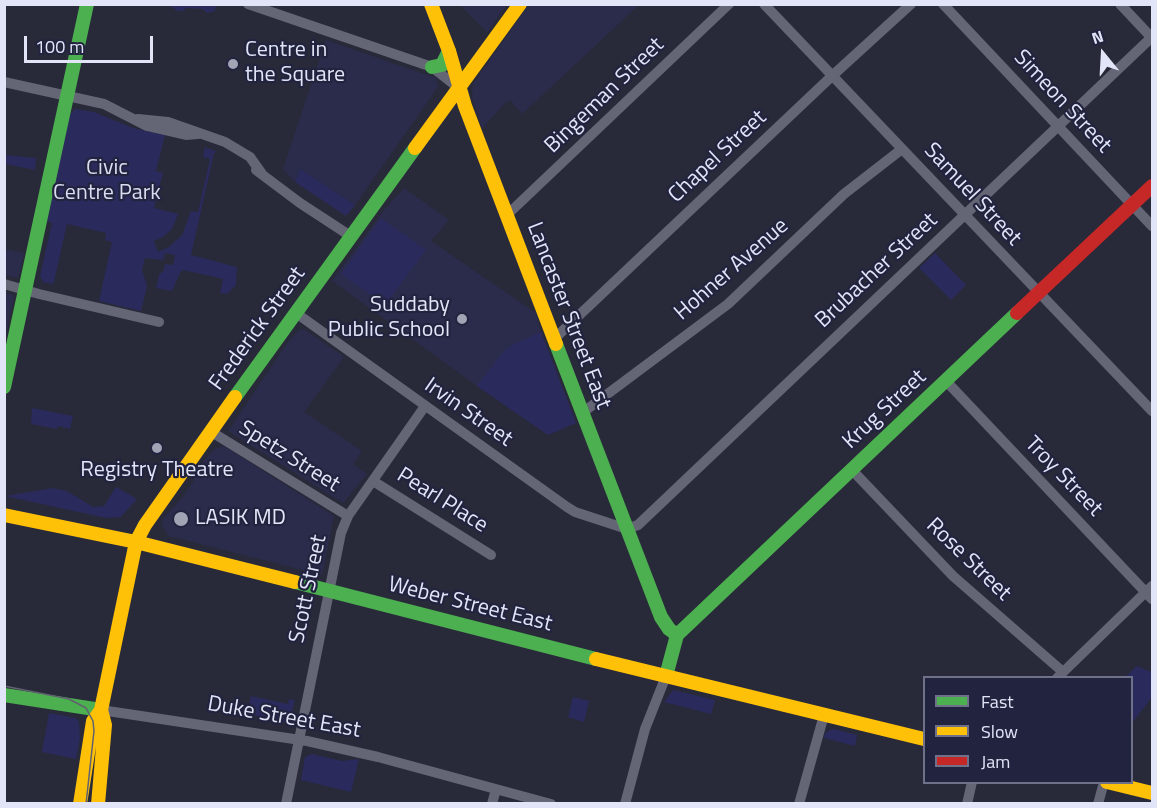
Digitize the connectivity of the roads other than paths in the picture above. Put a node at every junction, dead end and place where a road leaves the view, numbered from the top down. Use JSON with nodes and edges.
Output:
{"nodes":[{"id":1,"x":87,"y":4,"type":"edge"},
{"id":2,"x":431,"y":4,"type":"edge"},
{"id":3,"x":520,"y":4,"type":"edge"},
{"id":4,"x":729,"y":4,"type":"edge"},
{"id":5,"x":764,"y":4,"type":"edge"},
{"id":6,"x":911,"y":4,"type":"edge"},
{"id":7,"x":943,"y":4,"type":"edge"},
{"id":8,"x":1120,"y":4,"type":"edge"},
{"id":9,"x":251,"y":5,"type":"edge"},
{"id":10,"x":1152,"y":38,"type":"edge"},
{"id":11,"x":449,"y":51,"type":"junction"},
{"id":12,"x":432,"y":67,"type":"junction"},
{"id":13,"x":832,"y":76,"type":"junction"},
{"id":14,"x":4,"y":82,"type":"edge"},
{"id":15,"x":459,"y":89,"type":"junction"},
{"id":16,"x":67,"y":96,"type":"junction"},
{"id":17,"x":1059,"y":125,"type":"junction"},
{"id":18,"x":902,"y":149,"type":"junction"},
{"id":19,"x":1152,"y":186,"type":"edge"},
{"id":20,"x":1132,"y":206,"type":"junction"},
{"id":21,"x":508,"y":214,"type":"junction"},
{"id":22,"x":964,"y":216,"type":"junction"},
{"id":23,"x":1152,"y":226,"type":"edge"},
{"id":24,"x":352,"y":237,"type":"junction"},
{"id":25,"x":4,"y":285,"type":"edge"},
{"id":26,"x":26,"y":290,"type":"junction"},
{"id":27,"x":1039,"y":294,"type":"junction"},
{"id":28,"x":296,"y":313,"type":"junction"},
{"id":29,"x":159,"y":322,"type":"dead end"},
{"id":30,"x":554,"y":339,"type":"junction"},
{"id":31,"x":946,"y":381,"type":"junction"},
{"id":32,"x":4,"y":387,"type":"edge"},
{"id":33,"x":425,"y":406,"type":"junction"},
{"id":34,"x":1152,"y":411,"type":"edge"},
{"id":35,"x":582,"y":413,"type":"junction"},
{"id":36,"x":210,"y":431,"type":"junction"},
{"id":37,"x":852,"y":470,"type":"junction"},
{"id":38,"x":373,"y":481,"type":"junction"},
{"id":39,"x":4,"y":515,"type":"edge"},
{"id":40,"x":348,"y":516,"type":"junction"},
{"id":41,"x":627,"y":529,"type":"junction"},
{"id":42,"x":136,"y":542,"type":"junction"},
{"id":43,"x":491,"y":555,"type":"dead end"},
{"id":44,"x":328,"y":591,"type":"junction"},
{"id":45,"x":1150,"y":592,"type":"edge"},
{"id":46,"x":677,"y":635,"type":"junction"},
{"id":47,"x":1060,"y":675,"type":"edge"},
{"id":48,"x":666,"y":676,"type":"junction"},
{"id":49,"x":4,"y":694,"type":"edge"},
{"id":50,"x":101,"y":710,"type":"junction"},
{"id":51,"x":824,"y":715,"type":"junction"},
{"id":52,"x":923,"y":739,"type":"edge"},
{"id":53,"x":298,"y":740,"type":"junction"},
{"id":54,"x":972,"y":784,"type":"edge"},
{"id":55,"x":1105,"y":784,"type":"edge"},
{"id":56,"x":1109,"y":784,"type":"edge"},
{"id":57,"x":496,"y":789,"type":"junction"},
{"id":58,"x":1152,"y":794,"type":"edge"},
{"id":59,"x":80,"y":804,"type":"edge"},
{"id":60,"x":98,"y":804,"type":"edge"},
{"id":61,"x":286,"y":804,"type":"edge"},
{"id":62,"x":492,"y":804,"type":"edge"},
{"id":63,"x":551,"y":804,"type":"edge"},
{"id":64,"x":625,"y":804,"type":"edge"},
{"id":65,"x":799,"y":804,"type":"edge"},
{"id":66,"x":967,"y":804,"type":"edge"},
{"id":67,"x":1098,"y":804,"type":"edge"}],
"edges":[{"from":1,"to":16,"type":"main road"},
{"from":2,"to":11,"type":"main road","name":"Lancaster Street East"},
{"from":3,"to":15,"type":"main road","name":"Frederick Street"},
{"from":4,"to":21,"type":"street","name":"Bingeman Street"},
{"from":5,"to":13,"type":"street","name":"Samuel Street"},
{"from":6,"to":13,"type":"street","name":"Chapel Street"},
{"from":7,"to":17,"type":"street","name":"Simeon Street"},
{"from":8,"to":10,"type":"street"},
{"from":9,"to":12,"type":"street"},
{"from":10,"to":17,"type":"street","name":"Brubacher Street"},
{"from":11,"to":12,"type":"main road"},
{"from":11,"to":15,"type":"main road","name":"Lancaster Street East"},
{"from":12,"to":15,"type":"street"},
{"from":13,"to":18,"type":"street","name":"Samuel Street"},
{"from":13,"to":30,"type":"street","name":"Chapel Street"},
{"from":14,"to":16,"type":"street"},
{"from":15,"to":21,"type":"main road","name":"Lancaster Street East"},
{"from":15,"to":24,"type":"main road","name":"Frederick Street"},
{"from":16,"to":24,"type":"street"},
{"from":16,"to":26,"type":"main road"},
{"from":17,"to":20,"type":"street","name":"Simeon Street"},
{"from":17,"to":22,"type":"street","name":"Brubacher Street"},
{"from":18,"to":22,"type":"street","name":"Samuel Street"},
{"from":18,"to":35,"type":"street","name":"Hohner Avenue"},
{"from":19,"to":20,"type":"main road","name":"Krug Street"},
{"from":20,"to":23,"type":"street","name":"Simeon Street"},
{"from":20,"to":27,"type":"main road","name":"Krug Street"},
{"from":21,"to":30,"type":"main road","name":"Lancaster Street East"},
{"from":22,"to":27,"type":"street","name":"Samuel Street"},
{"from":22,"to":41,"type":"street","name":"Brubacher Street"},
{"from":24,"to":28,"type":"main road","name":"Frederick Street"},
{"from":25,"to":26,"type":"street"},
{"from":26,"to":29,"type":"street"},
{"from":26,"to":32,"type":"main road"},
{"from":27,"to":31,"type":"main road","name":"Krug Street"},
{"from":27,"to":34,"type":"street","name":"Samuel Street"},
{"from":28,"to":33,"type":"street","name":"Irvin Street"},
{"from":28,"to":36,"type":"main road","name":"Frederick Street"},
{"from":30,"to":35,"type":"main road","name":"Lancaster Street East"},
{"from":31,"to":37,"type":"main road","name":"Krug Street"},
{"from":31,"to":45,"type":"street","name":"Troy Street"},
{"from":33,"to":38,"type":"street","name":"Scott Street"},
{"from":33,"to":41,"type":"street","name":"Irvin Street"},
{"from":35,"to":41,"type":"main road","name":"Lancaster Street East"},
{"from":36,"to":40,"type":"street","name":"Spetz Street"},
{"from":36,"to":42,"type":"main road","name":"Frederick Street"},
{"from":37,"to":46,"type":"main road","name":"Krug Street"},
{"from":37,"to":47,"type":"street","name":"Rose Street"},
{"from":38,"to":40,"type":"street","name":"Scott Street"},
{"from":38,"to":43,"type":"street","name":"Pearl Place"},
{"from":39,"to":42,"type":"main road","name":"Weber Street East"},
{"from":40,"to":44,"type":"street","name":"Scott Street"},
{"from":41,"to":46,"type":"main road","name":"Lancaster Street East"},
{"from":42,"to":44,"type":"main road","name":"Weber Street East"},
{"from":42,"to":50,"type":"main road","name":"Frederick Street"},
{"from":44,"to":48,"type":"main road","name":"Weber Street East"},
{"from":44,"to":53,"type":"street","name":"Scott Street"},
{"from":45,"to":47,"type":"street"},
{"from":46,"to":48,"type":"main road"},
{"from":48,"to":51,"type":"main road","name":"Weber Street East"},
{"from":48,"to":64,"type":"street"},
{"from":49,"to":50,"type":"main road","name":"Duke Street East"},
{"from":50,"to":53,"type":"street","name":"Duke Street East"},
{"from":50,"to":59,"type":"main road","name":"Frederick Street"},
{"from":50,"to":60,"type":"main road","name":"Frederick Street"},
{"from":51,"to":52,"type":"main road","name":"Weber Street East"},
{"from":51,"to":65,"type":"street"},
{"from":53,"to":57,"type":"street","name":"Duke Street East"},
{"from":53,"to":61,"type":"street","name":"Scott Street"},
{"from":54,"to":66,"type":"street"},
{"from":55,"to":67,"type":"street"},
{"from":56,"to":58,"type":"main road"},
{"from":57,"to":62,"type":"street"},
{"from":57,"to":63,"type":"street","name":"Duke Street East"}]}
